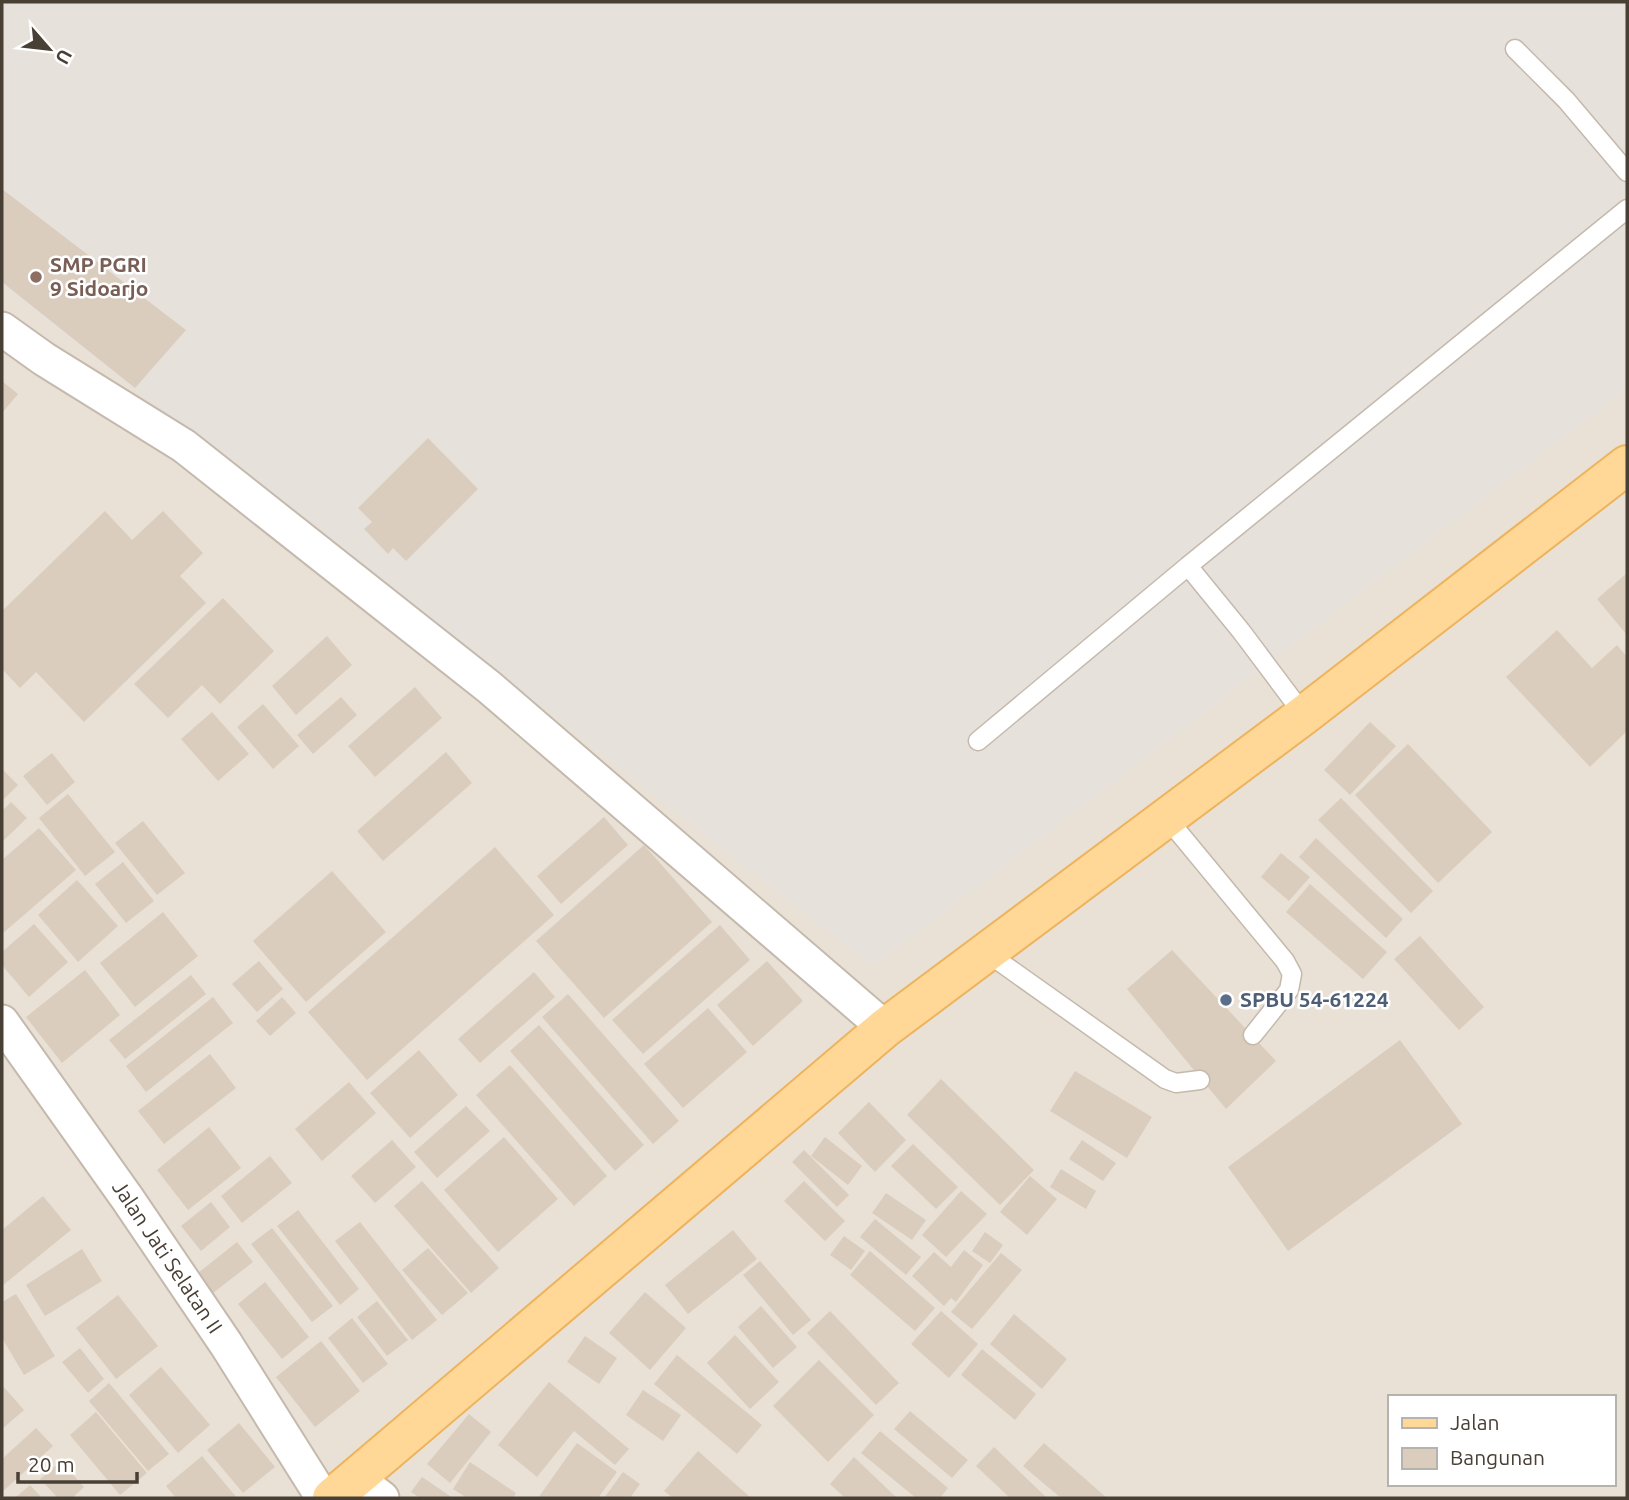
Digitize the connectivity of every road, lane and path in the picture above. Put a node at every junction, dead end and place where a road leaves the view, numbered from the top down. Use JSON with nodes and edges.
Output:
{"nodes":[{"id":1,"x":1515,"y":50,"type":"dead end"},
{"id":2,"x":1627,"y":172,"type":"edge"},
{"id":3,"x":1627,"y":209,"type":"edge"},
{"id":4,"x":2,"y":329,"type":"edge"},
{"id":5,"x":1627,"y":465,"type":"edge"},
{"id":6,"x":1188,"y":566,"type":"junction"},
{"id":7,"x":1304,"y":715,"type":"junction"},
{"id":8,"x":978,"y":741,"type":"dead end"},
{"id":9,"x":1166,"y":817,"type":"junction"},
{"id":10,"x":985,"y":952,"type":"junction"},
{"id":11,"x":2,"y":1022,"type":"edge"},
{"id":12,"x":885,"y":1028,"type":"junction"},
{"id":13,"x":1253,"y":1035,"type":"dead end"},
{"id":14,"x":1200,"y":1080,"type":"dead end"},
{"id":15,"x":357,"y":1491,"type":"edge"},
{"id":16,"x":323,"y":1498,"type":"edge"}],
"edges":[{"from":1,"to":2,"type":"lane"},
{"from":3,"to":6,"type":"lane"},
{"from":4,"to":12,"type":"street"},
{"from":5,"to":7,"type":"main road"},
{"from":6,"to":7,"type":"lane"},
{"from":6,"to":8,"type":"lane"},
{"from":7,"to":9,"type":"main road"},
{"from":9,"to":10,"type":"main road"},
{"from":9,"to":13,"type":"lane"},
{"from":10,"to":12,"type":"main road"},
{"from":10,"to":14,"type":"lane"},
{"from":11,"to":16,"type":"street","name":"Jalan Jati Selatan II"},
{"from":12,"to":15,"type":"main road"}]}
